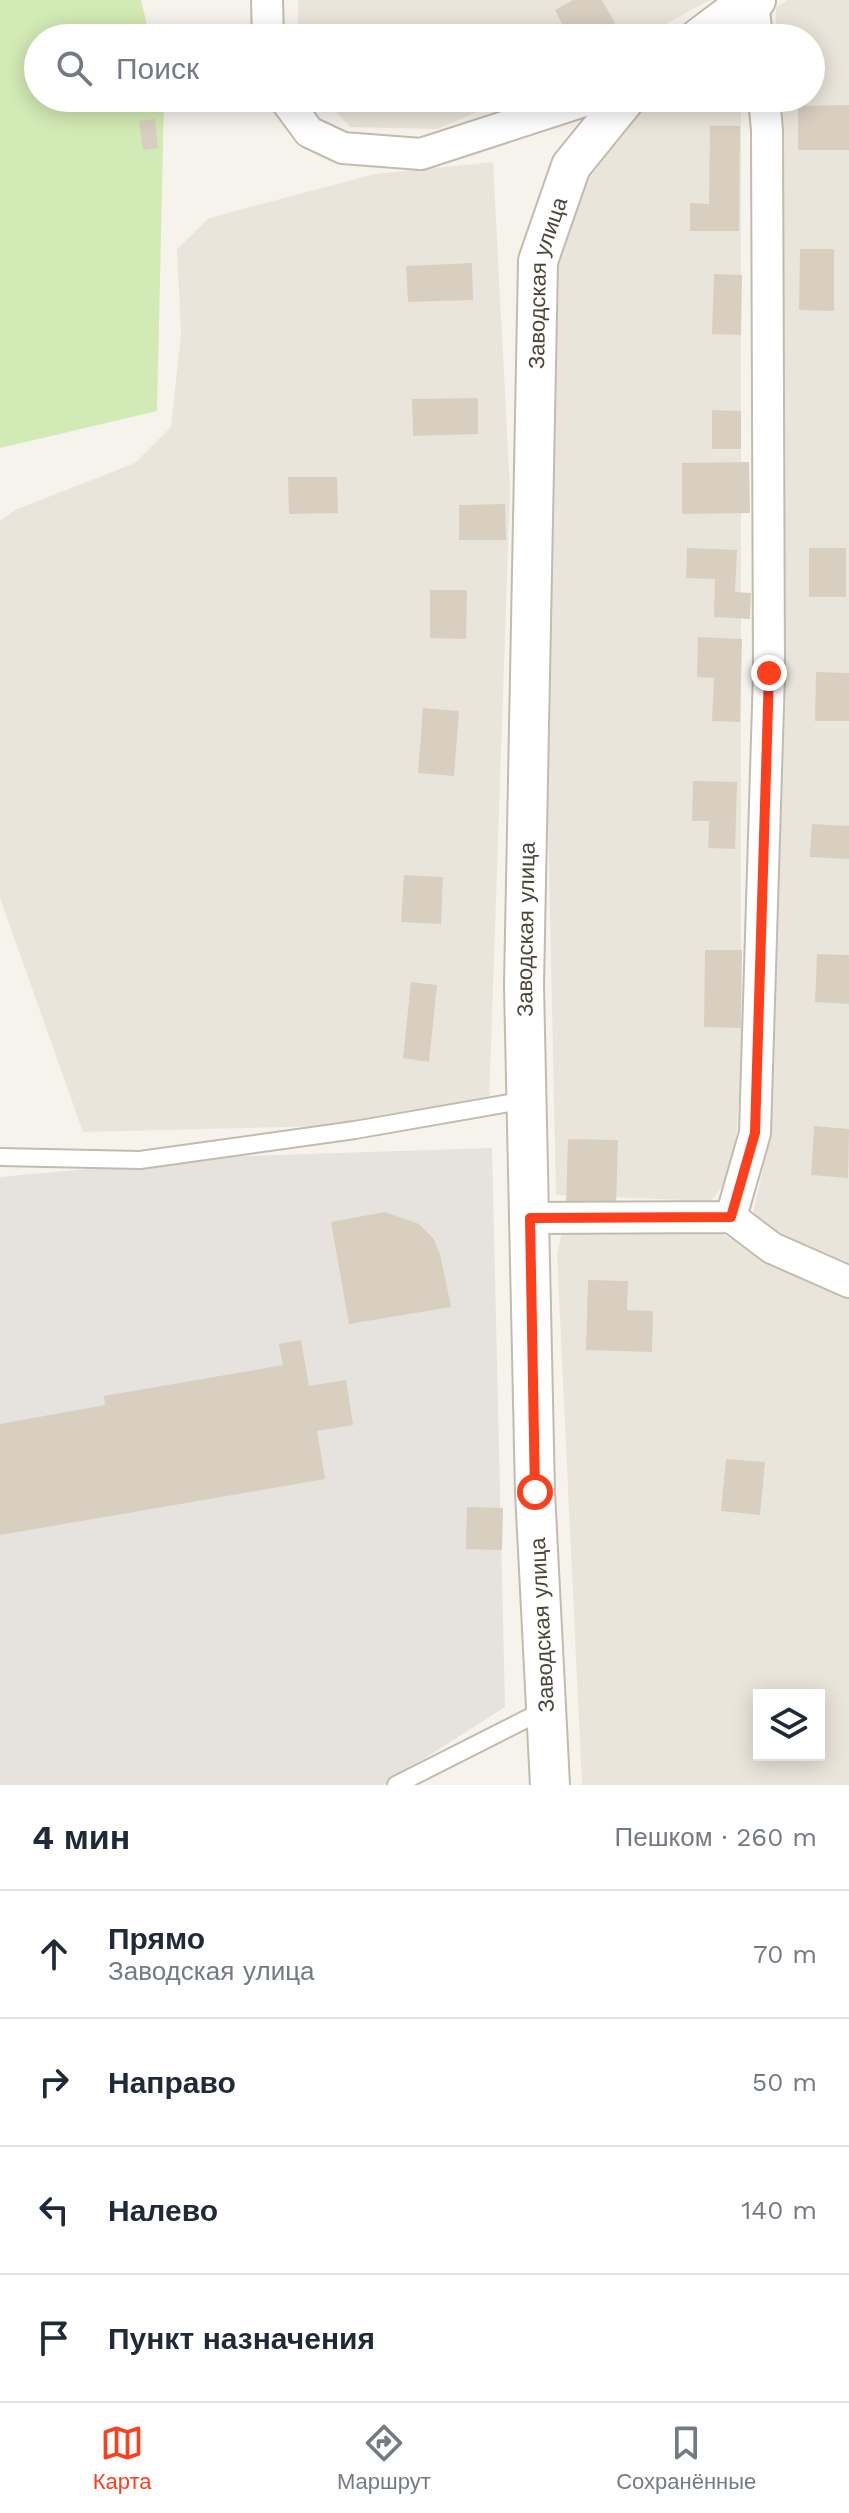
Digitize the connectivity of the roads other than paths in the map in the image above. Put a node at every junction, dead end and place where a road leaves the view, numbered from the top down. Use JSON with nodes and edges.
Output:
{"nodes":[{"id":1,"x":267,"y":0,"type":"edge"},
{"id":2,"x":755,"y":13,"type":"edge"},
{"id":3,"x":268,"y":24,"type":"edge"},
{"id":4,"x":730,"y":24,"type":"edge"},
{"id":5,"x":294,"y":112,"type":"edge"},
{"id":6,"x":550,"y":112,"type":"edge"},
{"id":7,"x":615,"y":112,"type":"edge"},
{"id":8,"x":765,"y":112,"type":"edge"},
{"id":9,"x":527,"y":1100,"type":"junction"},
{"id":10,"x":0,"y":1157,"type":"edge"},
{"id":11,"x":731,"y":1217,"type":"junction"},
{"id":12,"x":530,"y":1218,"type":"junction"},
{"id":13,"x":849,"y":1282,"type":"edge"},
{"id":14,"x":546,"y":1709,"type":"junction"},
{"id":15,"x":396,"y":1785,"type":"edge"},
{"id":16,"x":550,"y":1785,"type":"edge"}],
"edges":[{"from":1,"to":3,"type":"street"},
{"from":2,"to":4,"type":"street"},
{"from":5,"to":6,"type":"street"},
{"from":7,"to":9,"type":"street","name":"Заводская улица"},
{"from":8,"to":11,"type":"street"},
{"from":9,"to":10,"type":"lane"},
{"from":9,"to":12,"type":"street","name":"Заводская улица"},
{"from":11,"to":12,"type":"street"},
{"from":11,"to":13,"type":"street"},
{"from":12,"to":14,"type":"street","name":"Заводская улица"},
{"from":14,"to":15,"type":"lane"},
{"from":14,"to":16,"type":"street","name":"Заводская улица"}]}
